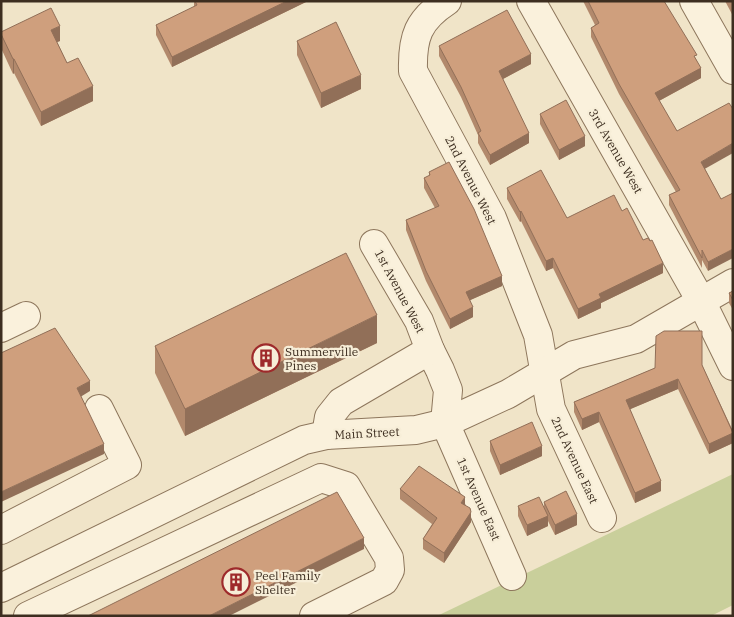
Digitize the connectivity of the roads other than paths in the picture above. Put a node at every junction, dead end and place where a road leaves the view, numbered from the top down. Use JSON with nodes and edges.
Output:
{"nodes":[{"id":1,"x":447,"y":1,"type":"edge"},
{"id":2,"x":531,"y":1,"type":"edge"},
{"id":3,"x":694,"y":1,"type":"edge"},
{"id":4,"x":733,"y":70,"type":"edge"},
{"id":5,"x":374,"y":244,"type":"dead end"},
{"id":6,"x":733,"y":283,"type":"edge"},
{"id":7,"x":701,"y":301,"type":"junction"},
{"id":8,"x":26,"y":316,"type":"dead end"},
{"id":9,"x":1,"y":328,"type":"edge"},
{"id":10,"x":430,"y":350,"type":"junction"},
{"id":11,"x":733,"y":366,"type":"edge"},
{"id":12,"x":545,"y":372,"type":"junction"},
{"id":13,"x":99,"y":409,"type":"dead end"},
{"id":14,"x":445,"y":423,"type":"junction"},
{"id":15,"x":326,"y":435,"type":"junction"},
{"id":16,"x":602,"y":518,"type":"dead end"},
{"id":17,"x":1,"y":530,"type":"edge"},
{"id":18,"x":512,"y":576,"type":"dead end"},
{"id":19,"x":1,"y":588,"type":"edge"},
{"id":20,"x":28,"y":616,"type":"edge"},
{"id":21,"x":314,"y":616,"type":"edge"}],
"edges":[{"from":1,"to":12,"type":"lane","name":"2nd Avenue West"},
{"from":2,"to":7,"type":"lane","name":"3rd Avenue West"},
{"from":3,"to":4,"type":"lane"},
{"from":5,"to":10,"type":"lane","name":"1st Avenue West"},
{"from":6,"to":7,"type":"lane","name":"Main Street"},
{"from":7,"to":11,"type":"lane","name":"3rd Avenue West"},
{"from":7,"to":12,"type":"lane","name":"Main Street"},
{"from":8,"to":9,"type":"lane"},
{"from":10,"to":14,"type":"lane","name":"1st Avenue West"},
{"from":10,"to":15,"type":"lane"},
{"from":12,"to":14,"type":"lane","name":"Main Street"},
{"from":12,"to":16,"type":"lane","name":"2nd Avenue East"},
{"from":13,"to":17,"type":"lane"},
{"from":14,"to":15,"type":"lane","name":"Main Street"},
{"from":14,"to":18,"type":"lane","name":"1st Avenue East"},
{"from":15,"to":19,"type":"lane","name":"Main Street"},
{"from":20,"to":21,"type":"lane"}]}
